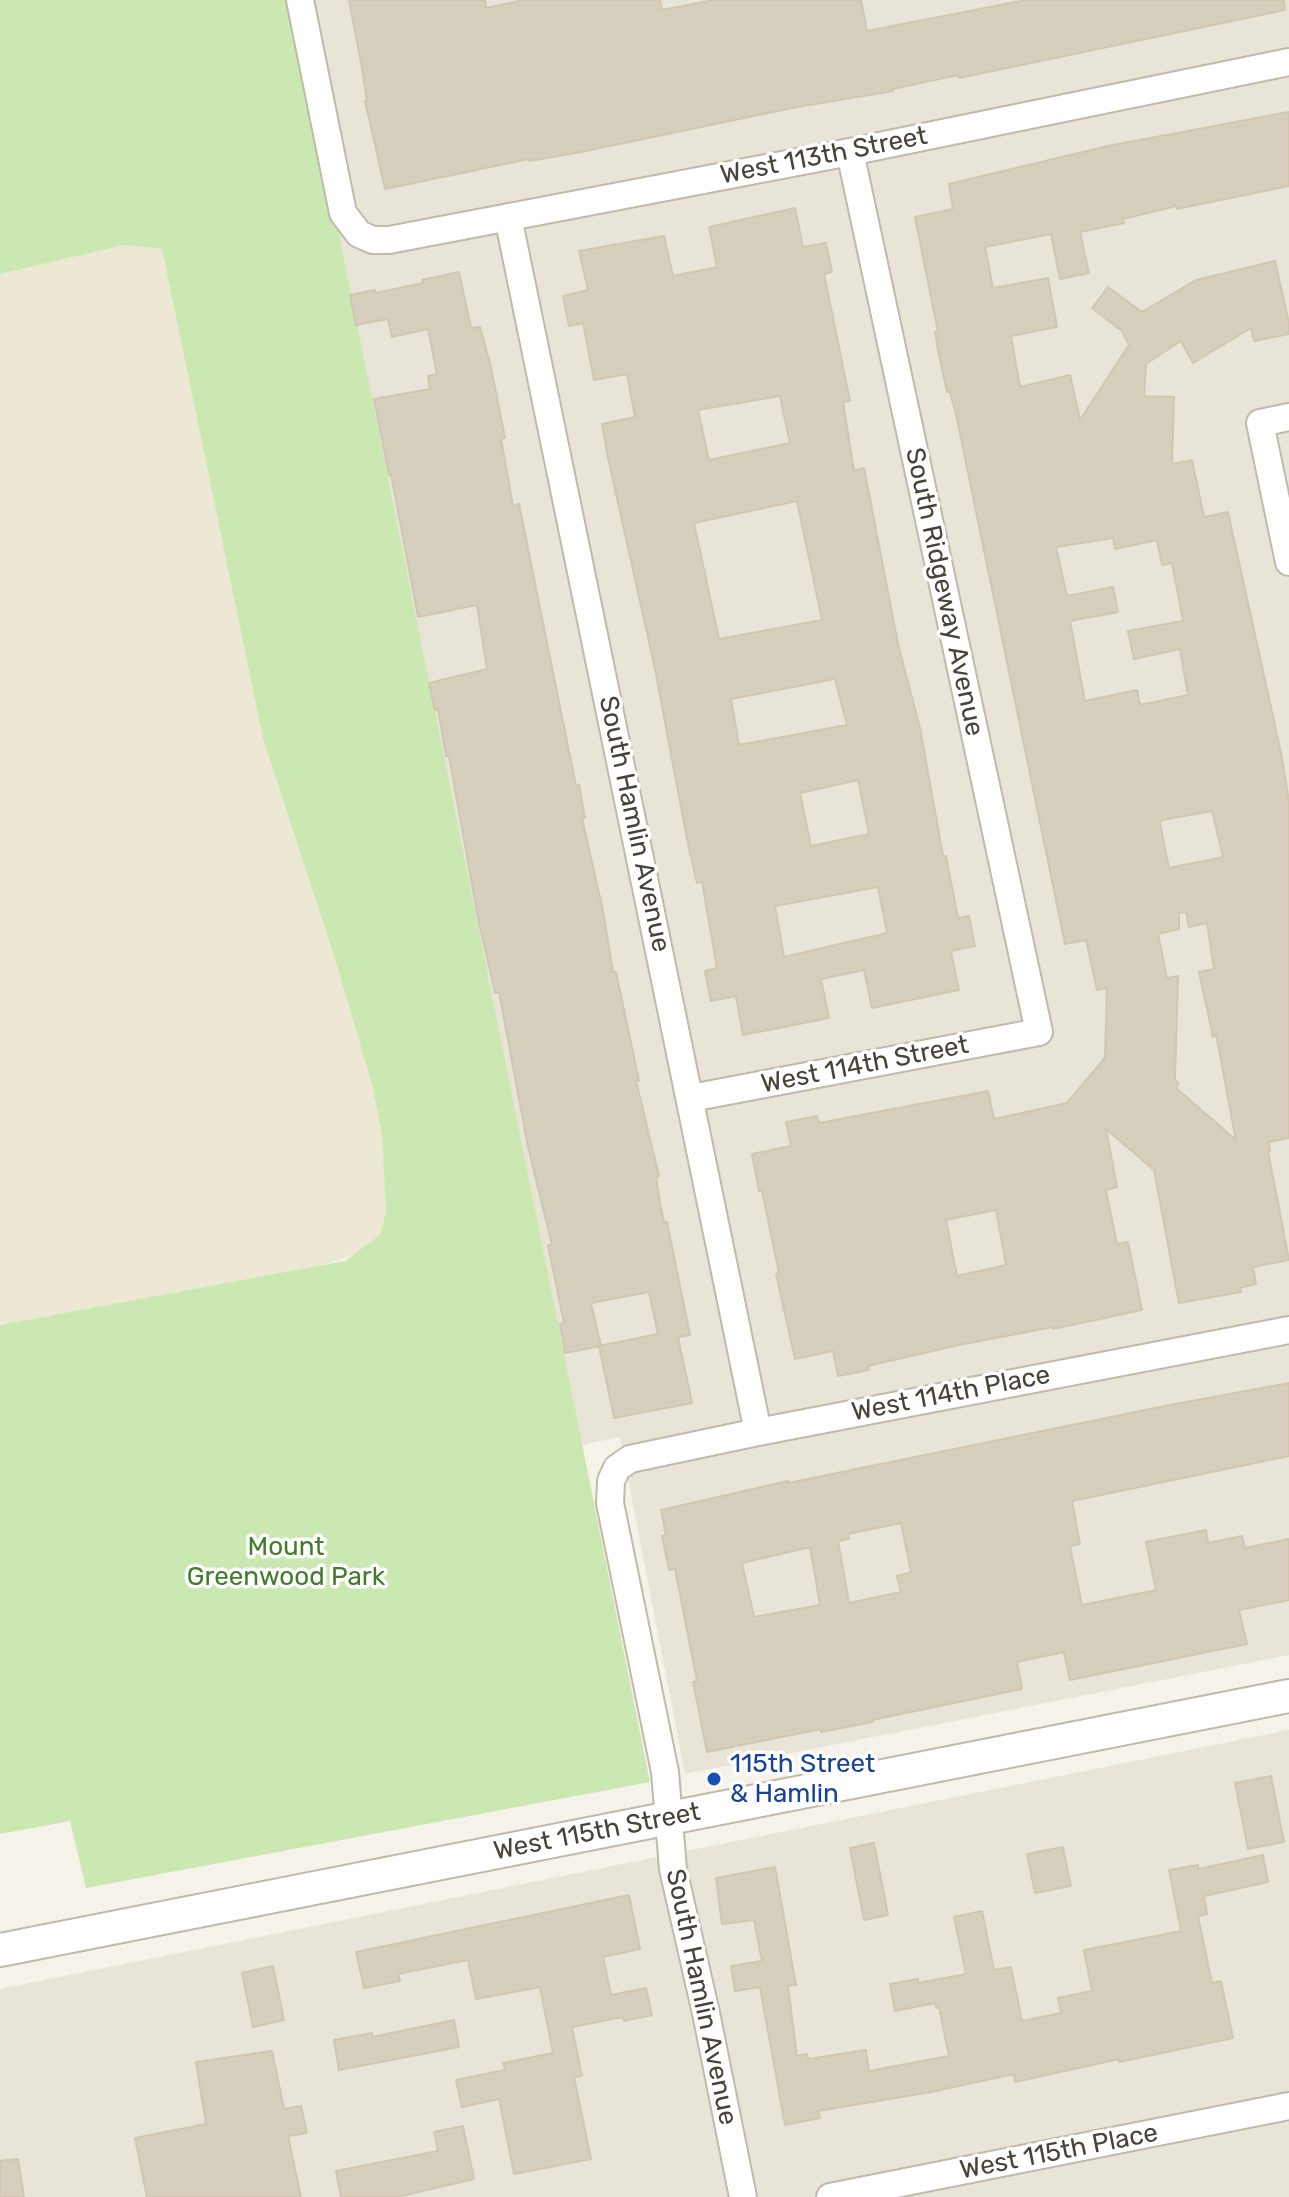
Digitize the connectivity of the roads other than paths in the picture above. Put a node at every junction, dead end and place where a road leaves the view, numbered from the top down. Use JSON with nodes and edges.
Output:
{"nodes":[{"id":1,"x":300,"y":0,"type":"edge"},
{"id":2,"x":1289,"y":62,"type":"edge"},
{"id":3,"x":850,"y":152,"type":"junction"},
{"id":4,"x":508,"y":217,"type":"junction"},
{"id":5,"x":1289,"y":417,"type":"edge"},
{"id":6,"x":1289,"y":562,"type":"edge"},
{"id":7,"x":1039,"y":1032,"type":"joint"},
{"id":8,"x":691,"y":1098,"type":"junction"},
{"id":9,"x":1289,"y":1330,"type":"edge"},
{"id":10,"x":758,"y":1432,"type":"junction"},
{"id":11,"x":617,"y":1468,"type":"joint"},
{"id":12,"x":1289,"y":1696,"type":"edge"},
{"id":13,"x":669,"y":1818,"type":"junction"},
{"id":14,"x":0,"y":1950,"type":"edge"},
{"id":15,"x":1289,"y":2106,"type":"edge"},
{"id":16,"x":743,"y":2197,"type":"edge"},
{"id":17,"x":830,"y":2197,"type":"edge"}],
"edges":[{"from":1,"to":4,"type":"street","name":"West 113th Street"},
{"from":2,"to":3,"type":"street","name":"West 113th Street"},
{"from":3,"to":4,"type":"street","name":"West 113th Street"},
{"from":3,"to":7,"type":"street","name":"South Ridgeway Avenue"},
{"from":4,"to":8,"type":"street","name":"South Hamlin Avenue"},
{"from":5,"to":6,"type":"street"},
{"from":7,"to":8,"type":"street","name":"West 114th Street"},
{"from":8,"to":10,"type":"street","name":"South Hamlin Avenue"},
{"from":9,"to":10,"type":"street","name":"West 114th Place"},
{"from":10,"to":11,"type":"street","name":"West 114th Place"},
{"from":11,"to":13,"type":"street","name":"South Hamlin Avenue"},
{"from":12,"to":13,"type":"street","name":"West 115th Street"},
{"from":13,"to":14,"type":"street","name":"West 115th Street"},
{"from":13,"to":16,"type":"street","name":"South Hamlin Avenue"},
{"from":15,"to":17,"type":"street","name":"West 115th Place"}]}
